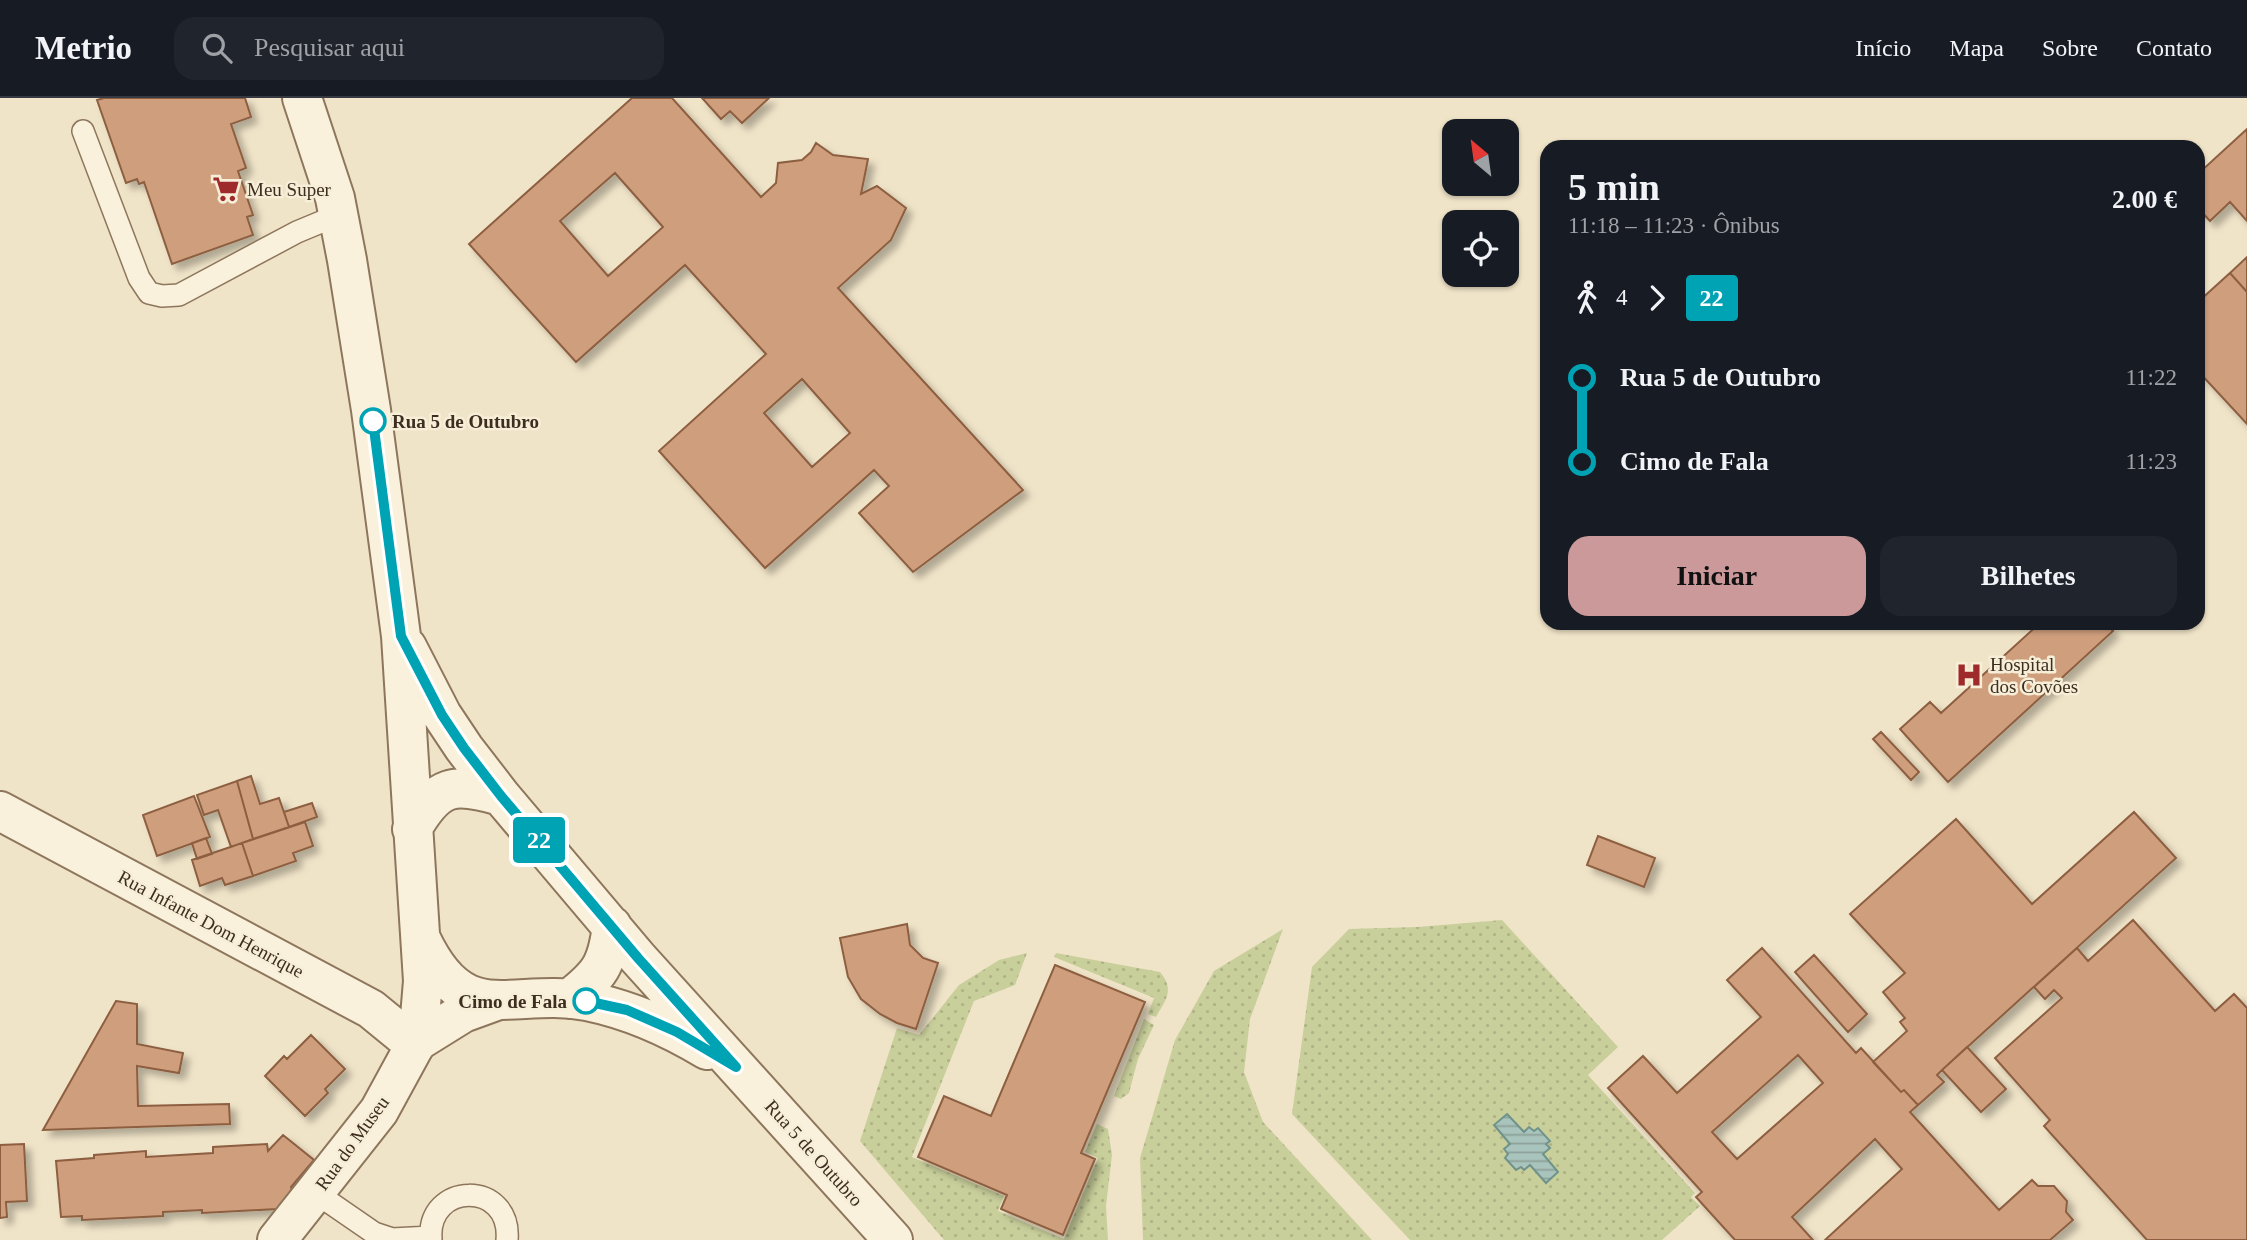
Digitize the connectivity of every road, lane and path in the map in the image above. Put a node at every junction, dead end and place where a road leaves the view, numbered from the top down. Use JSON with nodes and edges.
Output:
{"nodes":[{"id":1,"x":302,"y":98,"type":"edge"},
{"id":2,"x":323,"y":98,"type":"edge"},
{"id":3,"x":83,"y":131,"type":"dead end"},
{"id":4,"x":317,"y":140,"type":"junction"},
{"id":5,"x":338,"y":215,"type":"junction"},
{"id":6,"x":401,"y":636,"type":"junction"},
{"id":7,"x":501,"y":796,"type":"junction"},
{"id":8,"x":0,"y":811,"type":"edge"},
{"id":9,"x":412,"y":829,"type":"junction"},
{"id":10,"x":612,"y":926,"type":"junction"},
{"id":11,"x":418,"y":934,"type":"junction"},
{"id":12,"x":569,"y":999,"type":"junction"},
{"id":13,"x":496,"y":1001,"type":"junction"},
{"id":14,"x":417,"y":1043,"type":"junction"},
{"id":15,"x":736,"y":1067,"type":"junction"},
{"id":16,"x":316,"y":1193,"type":"junction"},
{"id":17,"x":431,"y":1239,"type":"edge"},
{"id":18,"x":277,"y":1240,"type":"edge"},
{"id":19,"x":507,"y":1240,"type":"edge"},
{"id":20,"x":893,"y":1240,"type":"edge"}],
"edges":[{"from":1,"to":4,"type":"street"},
{"from":2,"to":4,"type":"street"},
{"from":3,"to":5,"type":"lane"},
{"from":4,"to":5,"type":"street"},
{"from":5,"to":6,"type":"street"},
{"from":6,"to":7,"type":"street"},
{"from":6,"to":9,"type":"street"},
{"from":7,"to":9,"type":"street"},
{"from":7,"to":10,"type":"street"},
{"from":8,"to":14,"type":"street","name":"Rua Infante Dom Henrique"},
{"from":9,"to":11,"type":"street"},
{"from":10,"to":12,"type":"street"},
{"from":10,"to":15,"type":"street","name":"Rua 5 de Outubro"},
{"from":11,"to":13,"type":"street"},
{"from":11,"to":14,"type":"street"},
{"from":12,"to":13,"type":"street"},
{"from":12,"to":15,"type":"street","name":"Rua 5 de Outubro"},
{"from":13,"to":14,"type":"street"},
{"from":14,"to":16,"type":"street","name":"Rua do Museu"},
{"from":15,"to":20,"type":"street","name":"Rua 5 de Outubro"},
{"from":16,"to":17,"type":"lane"},
{"from":16,"to":18,"type":"street","name":"Rua do Museu"},
{"from":17,"to":19,"type":"lane"}]}
